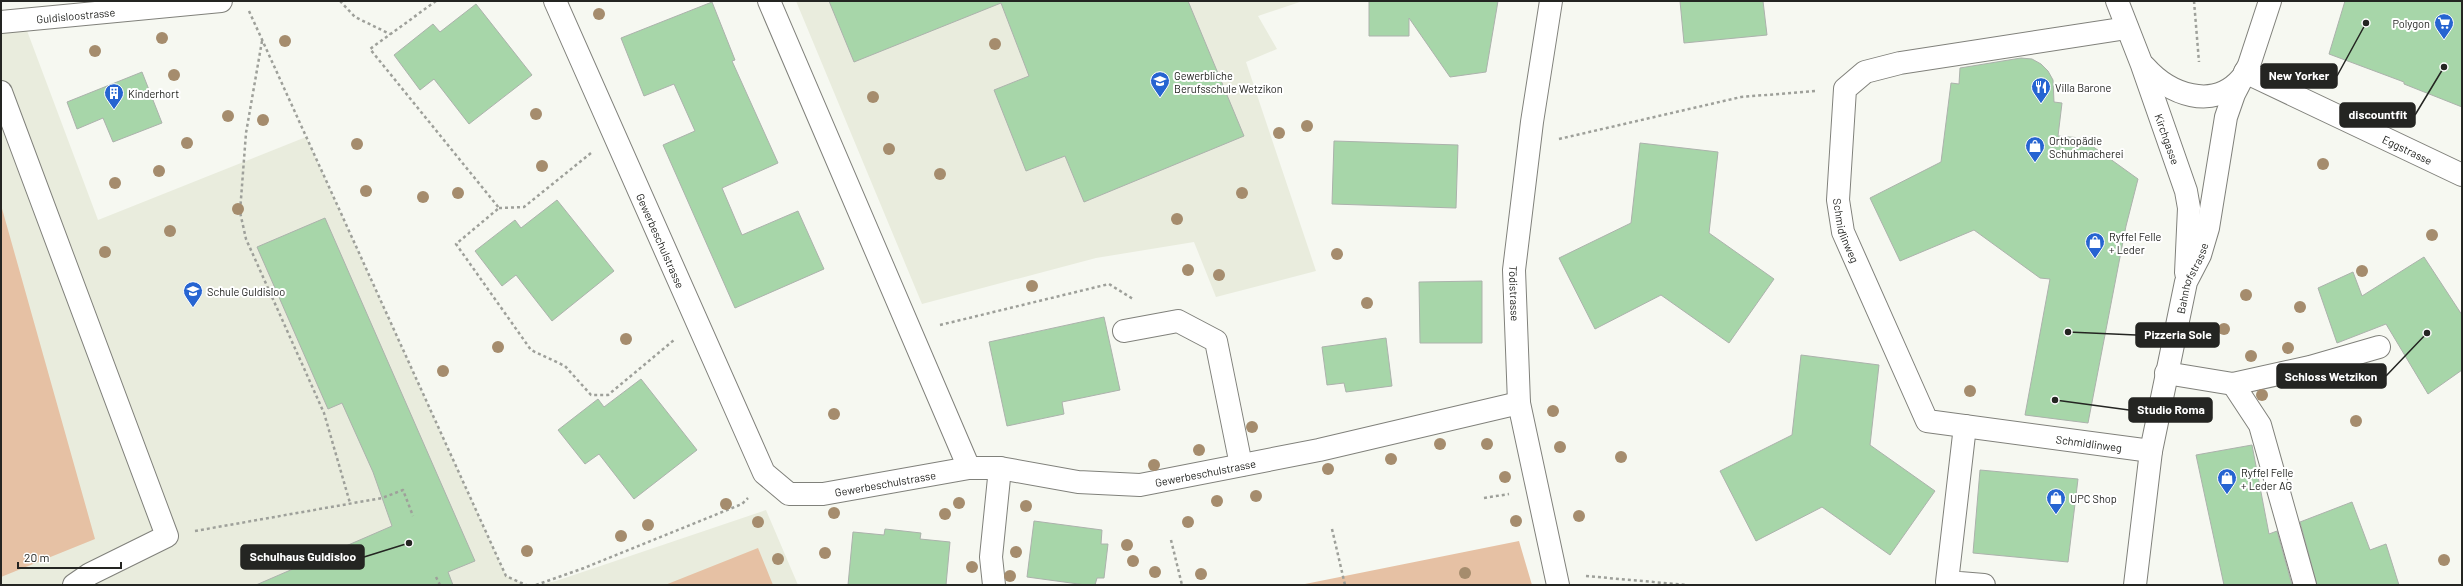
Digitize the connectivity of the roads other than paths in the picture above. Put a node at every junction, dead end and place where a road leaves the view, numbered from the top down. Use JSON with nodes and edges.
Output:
{"nodes":[{"id":1,"x":221,"y":1,"type":"edge"},
{"id":2,"x":555,"y":1,"type":"edge"},
{"id":3,"x":769,"y":1,"type":"edge"},
{"id":4,"x":1551,"y":1,"type":"edge"},
{"id":5,"x":2117,"y":1,"type":"edge"},
{"id":6,"x":2270,"y":1,"type":"edge"},
{"id":7,"x":1,"y":22,"type":"edge"},
{"id":8,"x":2127,"y":28,"type":"junction"},
{"id":9,"x":2142,"y":65,"type":"junction"},
{"id":10,"x":2243,"y":76,"type":"junction"},
{"id":11,"x":1,"y":92,"type":"edge"},
{"id":12,"x":2462,"y":175,"type":"edge"},
{"id":13,"x":2186,"y":282,"type":"junction"},
{"id":14,"x":1131,"y":330,"type":"road end"},
{"id":15,"x":2379,"y":347,"type":"dead end"},
{"id":16,"x":2166,"y":373,"type":"junction"},
{"id":17,"x":2234,"y":384,"type":"junction"},
{"id":18,"x":1519,"y":403,"type":"junction"},
{"id":19,"x":1965,"y":426,"type":"junction"},
{"id":20,"x":2151,"y":451,"type":"junction"},
{"id":21,"x":1241,"y":465,"type":"junction"},
{"id":22,"x":969,"y":468,"type":"junction"},
{"id":23,"x":1000,"y":468,"type":"junction"},
{"id":24,"x":74,"y":585,"type":"edge"},
{"id":25,"x":994,"y":585,"type":"edge"},
{"id":26,"x":1558,"y":585,"type":"edge"},
{"id":27,"x":1984,"y":585,"type":"edge"},
{"id":28,"x":2135,"y":585,"type":"edge"},
{"id":29,"x":2305,"y":585,"type":"edge"}],
"edges":[{"from":1,"to":7,"type":"street","name":"Guldisloostrasse"},
{"from":2,"to":22,"type":"street","name":"Gewerbeschulstrasse"},
{"from":3,"to":22,"type":"street"},
{"from":4,"to":18,"type":"street","name":"Tödistrasse"},
{"from":5,"to":8,"type":"street","name":"Kirchgasse"},
{"from":6,"to":10,"type":"street","name":"Bahnhofstrasse"},
{"from":8,"to":9,"type":"street","name":"Kirchgasse"},
{"from":8,"to":19,"type":"street","name":"Schmidlinweg"},
{"from":9,"to":10,"type":"street"},
{"from":9,"to":13,"type":"street","name":"Kirchgasse"},
{"from":10,"to":12,"type":"street","name":"Eggstrasse"},
{"from":10,"to":13,"type":"street","name":"Bahnhofstrasse"},
{"from":11,"to":24,"type":"street"},
{"from":13,"to":16,"type":"street","name":"Bahnhofstrasse"},
{"from":14,"to":21,"type":"street"},
{"from":15,"to":17,"type":"street"},
{"from":16,"to":17,"type":"street"},
{"from":16,"to":20,"type":"street","name":"Bahnhofstrasse"},
{"from":17,"to":29,"type":"street"},
{"from":18,"to":21,"type":"street","name":"Gewerbeschulstrasse"},
{"from":18,"to":26,"type":"street","name":"Tödistrasse"},
{"from":19,"to":20,"type":"street","name":"Schmidlinweg"},
{"from":19,"to":27,"type":"street"},
{"from":20,"to":28,"type":"street","name":"Bahnhofstrasse"},
{"from":21,"to":23,"type":"street","name":"Gewerbeschulstrasse"},
{"from":22,"to":23,"type":"street","name":"Gewerbeschulstrasse"},
{"from":23,"to":25,"type":"street"}]}
